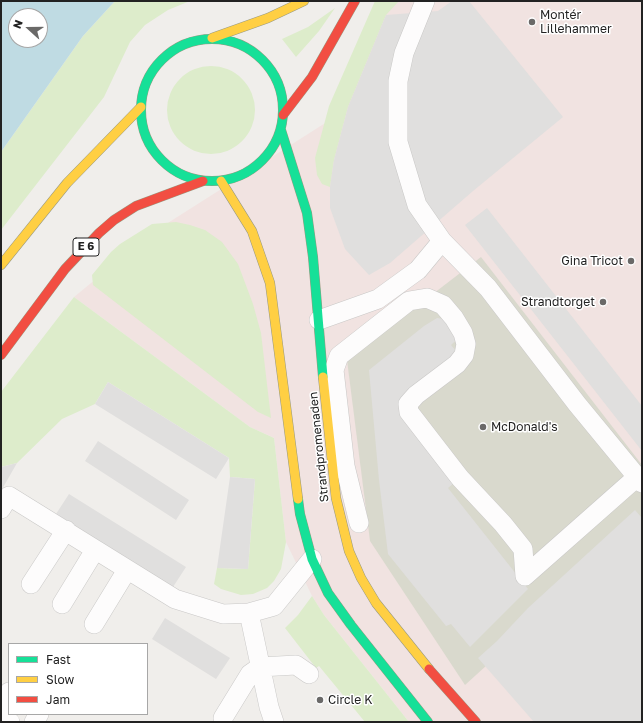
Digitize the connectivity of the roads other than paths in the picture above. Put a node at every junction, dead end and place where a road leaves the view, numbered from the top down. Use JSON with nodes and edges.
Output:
{"nodes":[{"id":1,"x":304,"y":1,"type":"edge"},
{"id":2,"x":355,"y":1,"type":"edge"},
{"id":3,"x":425,"y":1,"type":"edge"},
{"id":4,"x":210,"y":38,"type":"junction"},
{"id":5,"x":141,"y":106,"type":"junction"},
{"id":6,"x":283,"y":115,"type":"junction"},
{"id":7,"x":281,"y":130,"type":"junction"},
{"id":8,"x":221,"y":180,"type":"junction"},
{"id":9,"x":203,"y":181,"type":"junction"},
{"id":10,"x":442,"y":241,"type":"junction"},
{"id":11,"x":1,"y":265,"type":"edge"},
{"id":12,"x":319,"y":320,"type":"junction"},
{"id":13,"x":1,"y":354,"type":"edge"},
{"id":14,"x":639,"y":480,"type":"edge"},
{"id":15,"x":1,"y":509,"type":"edge"},
{"id":16,"x":359,"y":523,"type":"dead end"},
{"id":17,"x":66,"y":530,"type":"junction"},
{"id":18,"x":95,"y":550,"type":"junction"},
{"id":19,"x":312,"y":559,"type":"junction"},
{"id":20,"x":128,"y":570,"type":"junction"},
{"id":21,"x":31,"y":584,"type":"dead end"},
{"id":22,"x":62,"y":604,"type":"dead end"},
{"id":23,"x":249,"y":613,"type":"junction"},
{"id":24,"x":94,"y":624,"type":"dead end"},
{"id":25,"x":260,"y":667,"type":"junction"},
{"id":26,"x":310,"y":674,"type":"dead end"},
{"id":27,"x":8,"y":694,"type":"edge"},
{"id":28,"x":1,"y":706,"type":"edge"},
{"id":29,"x":1,"y":716,"type":"edge"},
{"id":30,"x":223,"y":718,"type":"dead end"},
{"id":31,"x":10,"y":722,"type":"edge"},
{"id":32,"x":274,"y":722,"type":"edge"},
{"id":33,"x":428,"y":722,"type":"edge"},
{"id":34,"x":476,"y":722,"type":"edge"}],
"edges":[{"from":1,"to":4,"type":"main road","number":"E 6"},
{"from":2,"to":6,"type":"main road","number":"E 6"},
{"from":3,"to":10,"type":"lane"},
{"from":4,"to":5,"type":"main road","number":"E 6"},
{"from":4,"to":6,"type":"main road","number":"E 6"},
{"from":5,"to":9,"type":"main road","number":"E 6"},
{"from":5,"to":11,"type":"main road"},
{"from":6,"to":7,"type":"main road","number":"E 6"},
{"from":7,"to":8,"type":"main road","number":"E 6"},
{"from":7,"to":12,"type":"main road","name":"Strandpromenaden"},
{"from":8,"to":9,"type":"main road","number":"E 6"},
{"from":8,"to":19,"type":"main road"},
{"from":9,"to":13,"type":"main road","number":"E 6"},
{"from":10,"to":12,"type":"lane"},
{"from":10,"to":14,"type":"lane"},
{"from":12,"to":34,"type":"main road","name":"Strandpromenaden"},
{"from":14,"to":16,"type":"lane"},
{"from":15,"to":17,"type":"lane"},
{"from":17,"to":18,"type":"lane"},
{"from":17,"to":21,"type":"lane"},
{"from":18,"to":20,"type":"lane"},
{"from":18,"to":22,"type":"lane"},
{"from":19,"to":23,"type":"lane"},
{"from":19,"to":33,"type":"main road"},
{"from":20,"to":23,"type":"lane"},
{"from":20,"to":24,"type":"lane"},
{"from":23,"to":25,"type":"lane"},
{"from":25,"to":26,"type":"lane"},
{"from":25,"to":30,"type":"lane"},
{"from":25,"to":32,"type":"lane"},
{"from":27,"to":28,"type":"lane"},
{"from":29,"to":31,"type":"lane"}]}
